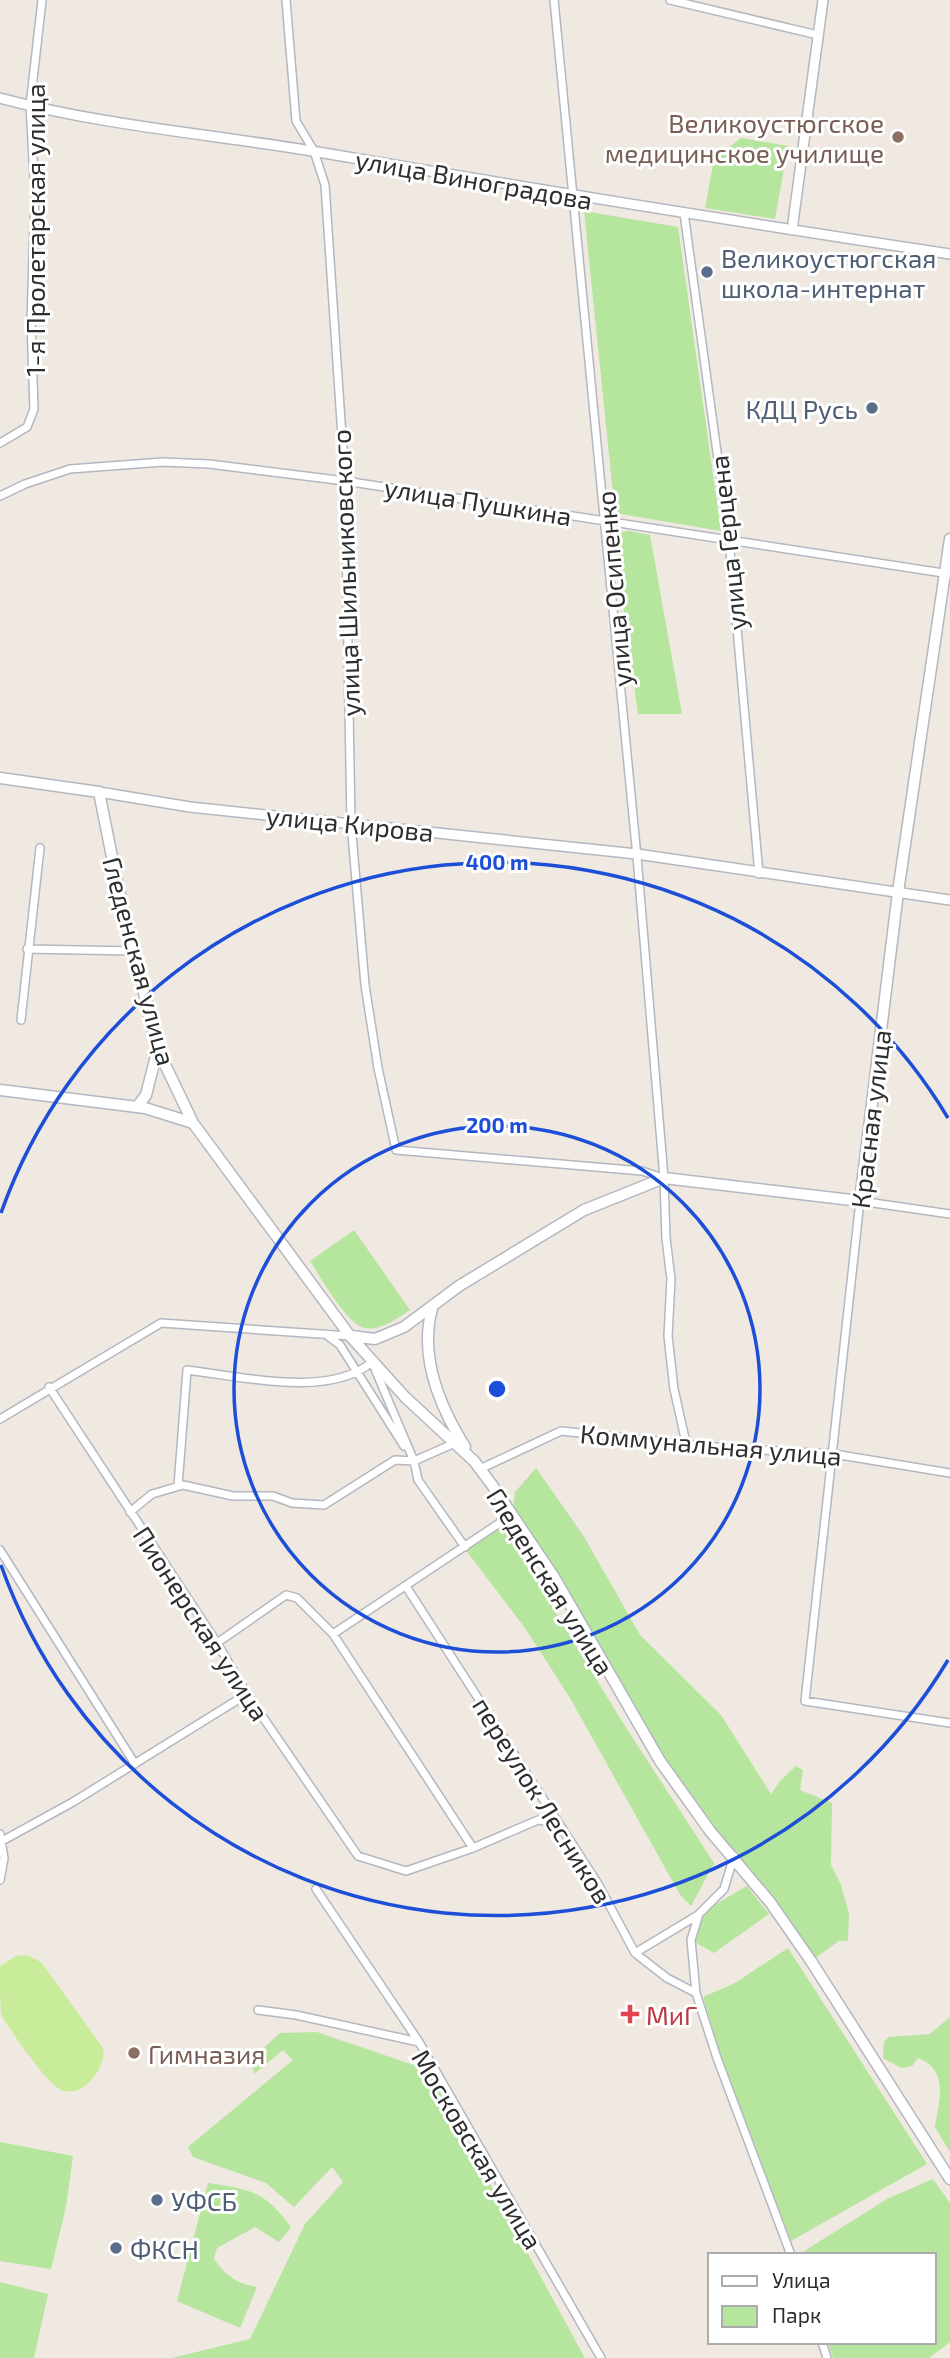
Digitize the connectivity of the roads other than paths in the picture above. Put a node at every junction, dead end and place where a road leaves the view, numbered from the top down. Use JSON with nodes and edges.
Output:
{"nodes":[{"id":1,"x":42,"y":0,"type":"edge"},
{"id":2,"x":286,"y":0,"type":"edge"},
{"id":3,"x":548,"y":0,"type":"edge"},
{"id":4,"x":554,"y":0,"type":"edge"},
{"id":5,"x":823,"y":0,"type":"edge"},
{"id":6,"x":671,"y":1,"type":"edge"},
{"id":7,"x":818,"y":35,"type":"junction"},
{"id":8,"x":0,"y":98,"type":"edge"},
{"id":9,"x":30,"y":106,"type":"junction"},
{"id":10,"x":314,"y":151,"type":"junction"},
{"id":11,"x":575,"y":196,"type":"junction"},
{"id":12,"x":684,"y":213,"type":"junction"},
{"id":13,"x":792,"y":230,"type":"junction"},
{"id":14,"x":950,"y":254,"type":"edge"},
{"id":15,"x":0,"y":443,"type":"edge"},
{"id":16,"x":345,"y":481,"type":"junction"},
{"id":17,"x":3,"y":494,"type":"edge"},
{"id":18,"x":606,"y":520,"type":"junction"},
{"id":19,"x":729,"y":539,"type":"junction"},
{"id":20,"x":950,"y":539,"type":"edge"},
{"id":21,"x":948,"y":573,"type":"edge"},
{"id":22,"x":0,"y":778,"type":"edge"},
{"id":23,"x":99,"y":792,"type":"junction"},
{"id":24,"x":351,"y":823,"type":"junction"},
{"id":25,"x":40,"y":848,"type":"dead end"},
{"id":26,"x":637,"y":854,"type":"junction"},
{"id":27,"x":759,"y":874,"type":"junction"},
{"id":28,"x":898,"y":892,"type":"junction"},
{"id":29,"x":950,"y":900,"type":"edge"},
{"id":30,"x":27,"y":949,"type":"junction"},
{"id":31,"x":133,"y":951,"type":"junction"},
{"id":32,"x":21,"y":1020,"type":"dead end"},
{"id":33,"x":158,"y":1050,"type":"junction"},
{"id":34,"x":0,"y":1090,"type":"edge"},
{"id":35,"x":138,"y":1107,"type":"junction"},
{"id":36,"x":194,"y":1123,"type":"junction"},
{"id":37,"x":664,"y":1178,"type":"junction"},
{"id":38,"x":860,"y":1201,"type":"junction"},
{"id":39,"x":950,"y":1214,"type":"edge"},
{"id":40,"x":432,"y":1309,"type":"junction"},
{"id":41,"x":324,"y":1333,"type":"junction"},
{"id":42,"x":350,"y":1336,"type":"junction"},
{"id":43,"x":372,"y":1362,"type":"junction"},
{"id":44,"x":356,"y":1372,"type":"junction"},
{"id":45,"x":49,"y":1387,"type":"junction"},
{"id":46,"x":0,"y":1419,"type":"edge"},
{"id":47,"x":455,"y":1443,"type":"junction"},
{"id":48,"x":686,"y":1443,"type":"junction"},
{"id":49,"x":834,"y":1454,"type":"junction"},
{"id":50,"x":414,"y":1461,"type":"junction"},
{"id":51,"x":477,"y":1465,"type":"junction"},
{"id":52,"x":950,"y":1473,"type":"edge"},
{"id":53,"x":178,"y":1486,"type":"junction"},
{"id":54,"x":130,"y":1512,"type":"junction"},
{"id":55,"x":513,"y":1514,"type":"junction"},
{"id":56,"x":465,"y":1547,"type":"junction"},
{"id":57,"x":0,"y":1550,"type":"edge"},
{"id":58,"x":407,"y":1588,"type":"junction"},
{"id":59,"x":333,"y":1634,"type":"junction"},
{"id":60,"x":217,"y":1643,"type":"junction"},
{"id":61,"x":247,"y":1694,"type":"junction"},
{"id":62,"x":950,"y":1723,"type":"edge"},
{"id":63,"x":135,"y":1764,"type":"junction"},
{"id":64,"x":558,"y":1823,"type":"junction"},
{"id":65,"x":1,"y":1838,"type":"edge"},
{"id":66,"x":473,"y":1848,"type":"junction"},
{"id":67,"x":734,"y":1856,"type":"junction"},
{"id":68,"x":0,"y":1881,"type":"edge"},
{"id":69,"x":316,"y":1889,"type":"dead end"},
{"id":70,"x":699,"y":1914,"type":"junction"},
{"id":71,"x":635,"y":1953,"type":"junction"},
{"id":72,"x":696,"y":1993,"type":"junction"},
{"id":73,"x":258,"y":2010,"type":"dead end"},
{"id":74,"x":419,"y":2042,"type":"junction"},
{"id":75,"x":950,"y":2179,"type":"edge"},
{"id":76,"x":790,"y":2253,"type":"edge"},
{"id":77,"x":600,"y":2358,"type":"edge"}],
"edges":[{"from":1,"to":9,"type":"street","name":"1-я Пролетарская улица"},
{"from":2,"to":10,"type":"street","name":"улица Шильниковского"},
{"from":3,"to":4,"type":"street"},
{"from":4,"to":11,"type":"street","name":"улица Осипенко"},
{"from":5,"to":7,"type":"street"},
{"from":6,"to":7,"type":"street"},
{"from":7,"to":13,"type":"street"},
{"from":8,"to":9,"type":"street","name":"улица Виноградова"},
{"from":9,"to":10,"type":"street","name":"улица Виноградова"},
{"from":9,"to":15,"type":"street","name":"1-я Пролетарская улица"},
{"from":10,"to":11,"type":"street","name":"улица Виноградова"},
{"from":10,"to":16,"type":"street","name":"улица Шильниковского"},
{"from":11,"to":12,"type":"street","name":"улица Виноградова"},
{"from":11,"to":18,"type":"street","name":"улица Осипенко"},
{"from":12,"to":13,"type":"street","name":"улица Виноградова"},
{"from":12,"to":19,"type":"street","name":"улица Герцена"},
{"from":13,"to":14,"type":"street","name":"улица Виноградова"},
{"from":16,"to":17,"type":"street","name":"улица Пушкина"},
{"from":16,"to":18,"type":"street","name":"улица Пушкина"},
{"from":16,"to":24,"type":"street","name":"улица Шильниковского"},
{"from":18,"to":19,"type":"street","name":"улица Пушкина"},
{"from":18,"to":26,"type":"street","name":"улица Осипенко"},
{"from":19,"to":21,"type":"street","name":"улица Пушкина"},
{"from":19,"to":27,"type":"street","name":"улица Герцена"},
{"from":20,"to":21,"type":"main road","name":"Красная улица"},
{"from":21,"to":28,"type":"main road","name":"Красная улица"},
{"from":22,"to":23,"type":"main road","name":"улица Кирова"},
{"from":23,"to":24,"type":"street","name":"улица Кирова"},
{"from":23,"to":31,"type":"main road","name":"Гледенская улица"},
{"from":24,"to":26,"type":"street","name":"улица Кирова"},
{"from":24,"to":37,"type":"street","name":"улица Шильниковского"},
{"from":25,"to":30,"type":"street"},
{"from":26,"to":27,"type":"street","name":"улица Кирова"},
{"from":26,"to":37,"type":"street","name":"улица Осипенко"},
{"from":27,"to":28,"type":"street","name":"улица Кирова"},
{"from":28,"to":29,"type":"street","name":"улица Кирова"},
{"from":28,"to":38,"type":"main road","name":"Красная улица"},
{"from":30,"to":31,"type":"street"},
{"from":30,"to":32,"type":"street"},
{"from":31,"to":33,"type":"main road","name":"Гледенская улица"},
{"from":33,"to":35,"type":"main road"},
{"from":33,"to":36,"type":"main road","name":"Гледенская улица"},
{"from":34,"to":35,"type":"main road"},
{"from":35,"to":36,"type":"main road"},
{"from":36,"to":42,"type":"main road","name":"Гледенская улица"},
{"from":37,"to":38,"type":"main road"},
{"from":37,"to":40,"type":"main road"},
{"from":37,"to":48,"type":"street","name":"улица Осипенко"},
{"from":38,"to":39,"type":"street"},
{"from":38,"to":49,"type":"street","name":"Красная улица"},
{"from":40,"to":42,"type":"main road"},
{"from":40,"to":51,"type":"main road"},
{"from":41,"to":42,"type":"street"},
{"from":41,"to":44,"type":"street"},
{"from":41,"to":45,"type":"street"},
{"from":42,"to":43,"type":"main road","name":"Гледенская улица"},
{"from":43,"to":44,"type":"street"},
{"from":43,"to":47,"type":"main road","name":"Гледенская улица"},
{"from":43,"to":50,"type":"street"},
{"from":44,"to":50,"type":"street"},
{"from":44,"to":53,"type":"street"},
{"from":45,"to":46,"type":"street"},
{"from":45,"to":54,"type":"street","name":"Пионерская улица"},
{"from":47,"to":50,"type":"street"},
{"from":47,"to":51,"type":"main road","name":"Гледенская улица"},
{"from":48,"to":49,"type":"street","name":"Коммунальная улица"},
{"from":48,"to":51,"type":"street","name":"Коммунальная улица"},
{"from":49,"to":52,"type":"street","name":"Коммунальная улица"},
{"from":49,"to":62,"type":"street","name":"Красная улица"},
{"from":50,"to":53,"type":"street"},
{"from":50,"to":56,"type":"street"},
{"from":51,"to":55,"type":"main road","name":"Гледенская улица"},
{"from":53,"to":54,"type":"street"},
{"from":54,"to":60,"type":"street","name":"Пионерская улица"},
{"from":55,"to":56,"type":"street"},
{"from":55,"to":67,"type":"main road","name":"Гледенская улица"},
{"from":56,"to":58,"type":"street"},
{"from":57,"to":63,"type":"street"},
{"from":58,"to":59,"type":"street"},
{"from":58,"to":64,"type":"street","name":"переулок Лесников"},
{"from":59,"to":60,"type":"street"},
{"from":59,"to":66,"type":"street"},
{"from":60,"to":61,"type":"street","name":"Пионерская улица"},
{"from":61,"to":63,"type":"street"},
{"from":61,"to":66,"type":"street","name":"Пионерская улица"},
{"from":63,"to":65,"type":"street"},
{"from":64,"to":66,"type":"street"},
{"from":64,"to":71,"type":"street","name":"переулок Лесников"},
{"from":65,"to":68,"type":"street"},
{"from":67,"to":70,"type":"street"},
{"from":67,"to":75,"type":"main road","name":"Гледенская улица"},
{"from":69,"to":74,"type":"street"},
{"from":70,"to":71,"type":"street"},
{"from":70,"to":72,"type":"street"},
{"from":71,"to":72,"type":"street","name":"переулок Лесников"},
{"from":72,"to":76,"type":"street"},
{"from":73,"to":74,"type":"street","name":"Московская улица"},
{"from":74,"to":77,"type":"street","name":"Московская улица"}]}
